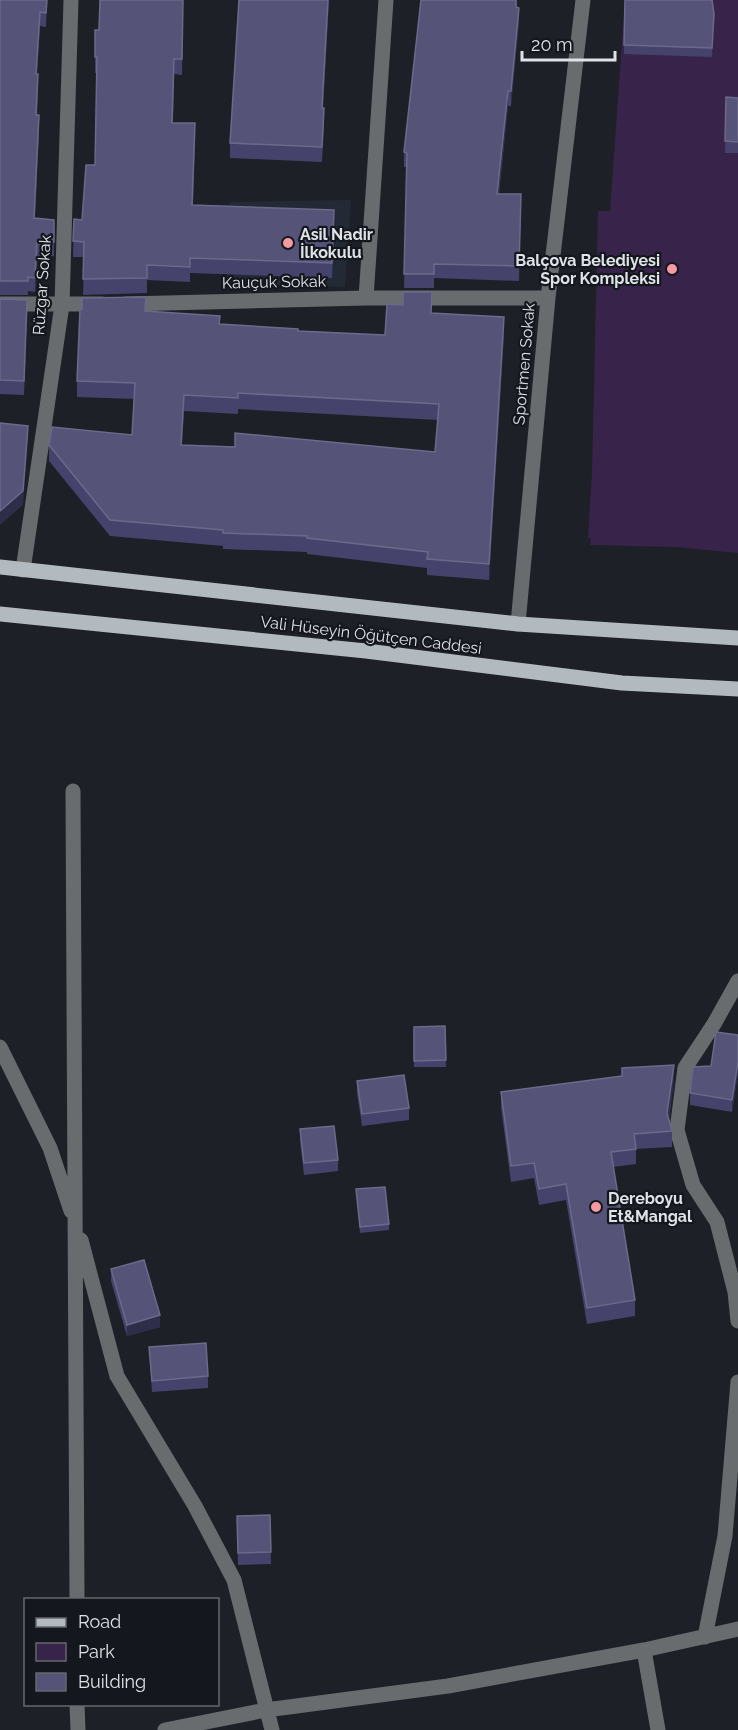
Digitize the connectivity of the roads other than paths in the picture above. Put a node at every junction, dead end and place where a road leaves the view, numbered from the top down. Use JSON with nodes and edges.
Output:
{"nodes":[{"id":1,"x":71,"y":0,"type":"edge"},
{"id":2,"x":386,"y":0,"type":"edge"},
{"id":3,"x":584,"y":0,"type":"edge"},
{"id":4,"x":366,"y":298,"type":"junction"},
{"id":5,"x":548,"y":298,"type":"junction"},
{"id":6,"x":0,"y":304,"type":"edge"},
{"id":7,"x":62,"y":305,"type":"junction"},
{"id":8,"x":0,"y":567,"type":"edge"},
{"id":9,"x":23,"y":570,"type":"junction"},
{"id":10,"x":0,"y":614,"type":"edge"},
{"id":11,"x":518,"y":624,"type":"junction"},
{"id":12,"x":738,"y":638,"type":"edge"},
{"id":13,"x":738,"y":689,"type":"edge"},
{"id":14,"x":73,"y":791,"type":"dead end"},
{"id":15,"x":738,"y":981,"type":"edge"},
{"id":16,"x":1,"y":1048,"type":"edge"},
{"id":17,"x":75,"y":1223,"type":"junction"},
{"id":18,"x":738,"y":1321,"type":"edge"},
{"id":19,"x":738,"y":1382,"type":"edge"},
{"id":20,"x":77,"y":1598,"type":"edge"},
{"id":21,"x":738,"y":1629,"type":"edge"},
{"id":22,"x":705,"y":1637,"type":"junction"},
{"id":23,"x":644,"y":1650,"type":"junction"},
{"id":24,"x":78,"y":1706,"type":"edge"},
{"id":25,"x":266,"y":1710,"type":"junction"},
{"id":26,"x":78,"y":1730,"type":"edge"},
{"id":27,"x":165,"y":1730,"type":"edge"},
{"id":28,"x":272,"y":1730,"type":"edge"},
{"id":29,"x":658,"y":1730,"type":"edge"}],
"edges":[{"from":1,"to":7,"type":"street","name":"Rüzgar Sokak"},
{"from":2,"to":4,"type":"street"},
{"from":3,"to":5,"type":"street","name":"Sportmen Sokak"},
{"from":4,"to":5,"type":"street","name":"Kauçuk Sokak"},
{"from":4,"to":7,"type":"street","name":"Kauçuk Sokak"},
{"from":5,"to":11,"type":"street","name":"Sportmen Sokak"},
{"from":6,"to":7,"type":"street","name":"Kauçuk Sokak"},
{"from":7,"to":9,"type":"street","name":"Rüzgar Sokak"},
{"from":8,"to":9,"type":"main road","name":"Vali Hüseyin Öğütçen Caddesi"},
{"from":9,"to":11,"type":"main road","name":"Vali Hüseyin Öğütçen Caddesi"},
{"from":10,"to":13,"type":"main road","name":"Vali Hüseyin Öğütçen Caddesi"},
{"from":11,"to":12,"type":"main road","name":"Vali Hüseyin Öğütçen Caddesi"},
{"from":14,"to":17,"type":"street"},
{"from":15,"to":18,"type":"street"},
{"from":16,"to":17,"type":"street"},
{"from":17,"to":20,"type":"street"},
{"from":17,"to":25,"type":"street"},
{"from":19,"to":22,"type":"street"},
{"from":21,"to":22,"type":"street"},
{"from":22,"to":23,"type":"street"},
{"from":23,"to":25,"type":"street"},
{"from":23,"to":29,"type":"street"},
{"from":24,"to":26,"type":"street"},
{"from":25,"to":27,"type":"street"},
{"from":25,"to":28,"type":"street"}]}
